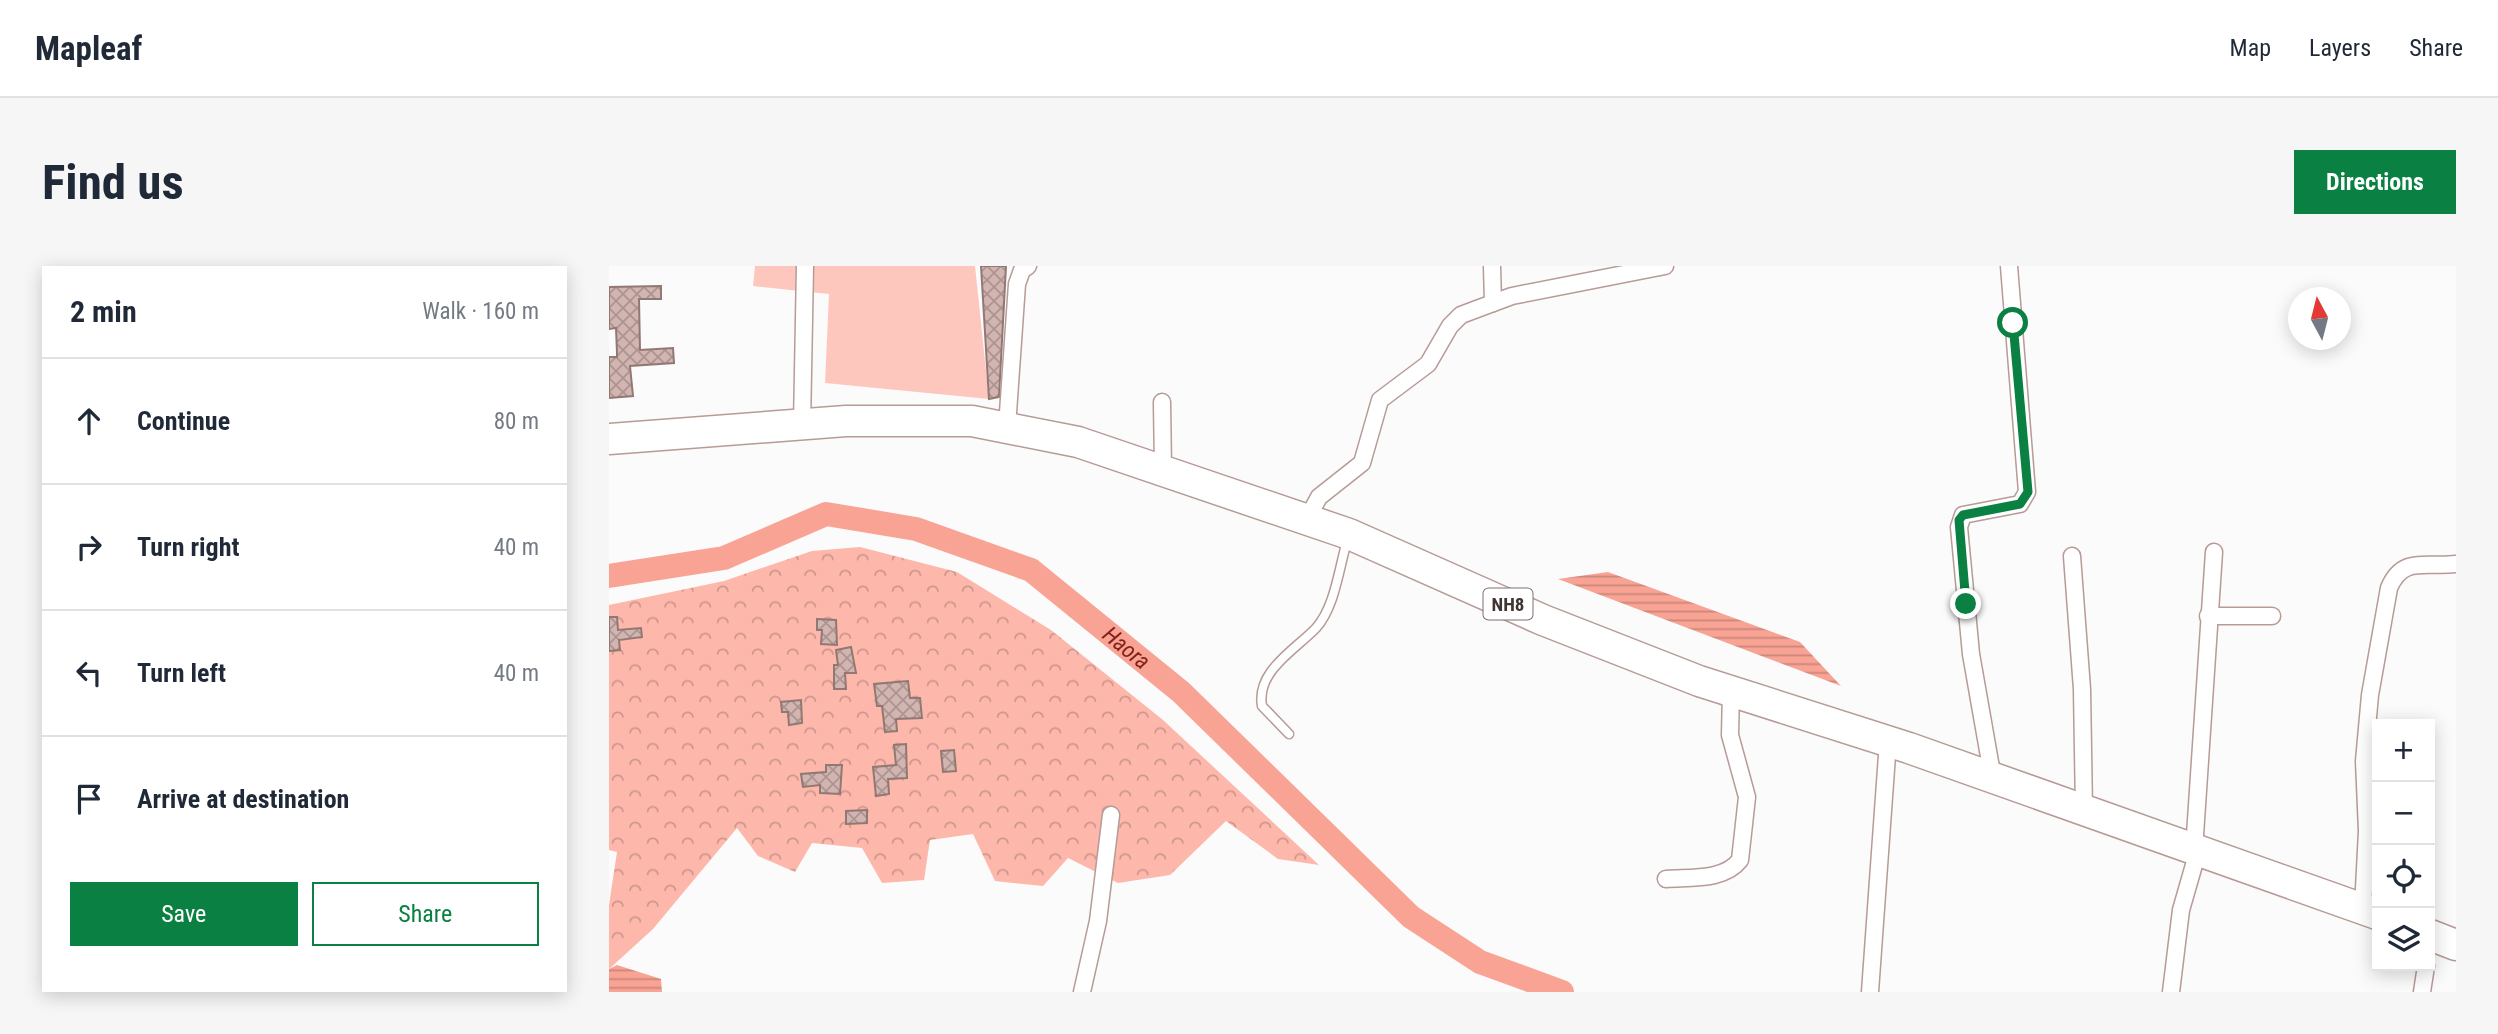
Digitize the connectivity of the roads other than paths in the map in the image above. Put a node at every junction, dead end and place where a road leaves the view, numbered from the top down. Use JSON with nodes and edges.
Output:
{"nodes":[{"id":1,"x":805,"y":266,"type":"edge"},
{"id":2,"x":1028,"y":266,"type":"edge"},
{"id":3,"x":1492,"y":266,"type":"edge"},
{"id":4,"x":1665,"y":266,"type":"edge"},
{"id":5,"x":2009,"y":266,"type":"edge"},
{"id":6,"x":1493,"y":303,"type":"junction"},
{"id":7,"x":1162,"y":402,"type":"dead end"},
{"id":8,"x":802,"y":425,"type":"junction"},
{"id":9,"x":1007,"y":427,"type":"junction"},
{"id":10,"x":612,"y":440,"type":"edge"},
{"id":11,"x":1163,"y":468,"type":"junction"},
{"id":12,"x":1307,"y":519,"type":"junction"},
{"id":13,"x":1349,"y":534,"type":"junction"},
{"id":14,"x":2214,"y":552,"type":"dead end"},
{"id":15,"x":2072,"y":556,"type":"dead end"},
{"id":16,"x":2456,"y":564,"type":"edge"},
{"id":17,"x":2208,"y":616,"type":"junction"},
{"id":18,"x":2272,"y":616,"type":"dead end"},
{"id":19,"x":1731,"y":691,"type":"junction"},
{"id":20,"x":1289,"y":734,"type":"dead end"},
{"id":21,"x":1888,"y":741,"type":"junction"},
{"id":22,"x":1993,"y":779,"type":"junction"},
{"id":23,"x":2084,"y":811,"type":"junction"},
{"id":24,"x":1111,"y":815,"type":"dead end"},
{"id":25,"x":2196,"y":850,"type":"junction"},
{"id":26,"x":1666,"y":879,"type":"dead end"},
{"id":27,"x":2370,"y":911,"type":"edge"},
{"id":28,"x":2435,"y":937,"type":"edge"},
{"id":29,"x":2456,"y":945,"type":"edge"},
{"id":30,"x":2424,"y":971,"type":"edge"},
{"id":31,"x":1082,"y":992,"type":"edge"},
{"id":32,"x":1870,"y":992,"type":"edge"},
{"id":33,"x":2171,"y":992,"type":"edge"},
{"id":34,"x":2422,"y":992,"type":"edge"}],
"edges":[{"from":1,"to":8,"type":"street"},
{"from":2,"to":9,"type":"street"},
{"from":3,"to":6,"type":"street"},
{"from":4,"to":6,"type":"street"},
{"from":5,"to":22,"type":"street"},
{"from":6,"to":12,"type":"street"},
{"from":7,"to":11,"type":"street"},
{"from":8,"to":9,"type":"highway","number":"NH8"},
{"from":8,"to":10,"type":"highway","number":"NH8"},
{"from":9,"to":11,"type":"highway","number":"NH8"},
{"from":11,"to":12,"type":"highway","number":"NH8"},
{"from":12,"to":13,"type":"highway","number":"NH8"},
{"from":13,"to":19,"type":"highway","number":"NH8"},
{"from":13,"to":20,"type":"lane"},
{"from":14,"to":17,"type":"street"},
{"from":15,"to":23,"type":"street"},
{"from":16,"to":27,"type":"street"},
{"from":17,"to":18,"type":"street"},
{"from":17,"to":25,"type":"street"},
{"from":19,"to":21,"type":"highway","number":"NH8"},
{"from":19,"to":26,"type":"street"},
{"from":21,"to":22,"type":"highway","number":"NH8"},
{"from":21,"to":32,"type":"street"},
{"from":22,"to":23,"type":"highway","number":"NH8"},
{"from":23,"to":25,"type":"highway","number":"NH8"},
{"from":24,"to":31,"type":"street"},
{"from":25,"to":27,"type":"highway","number":"NH8"},
{"from":25,"to":33,"type":"street"},
{"from":28,"to":29,"type":"highway"},
{"from":30,"to":34,"type":"street"}]}
